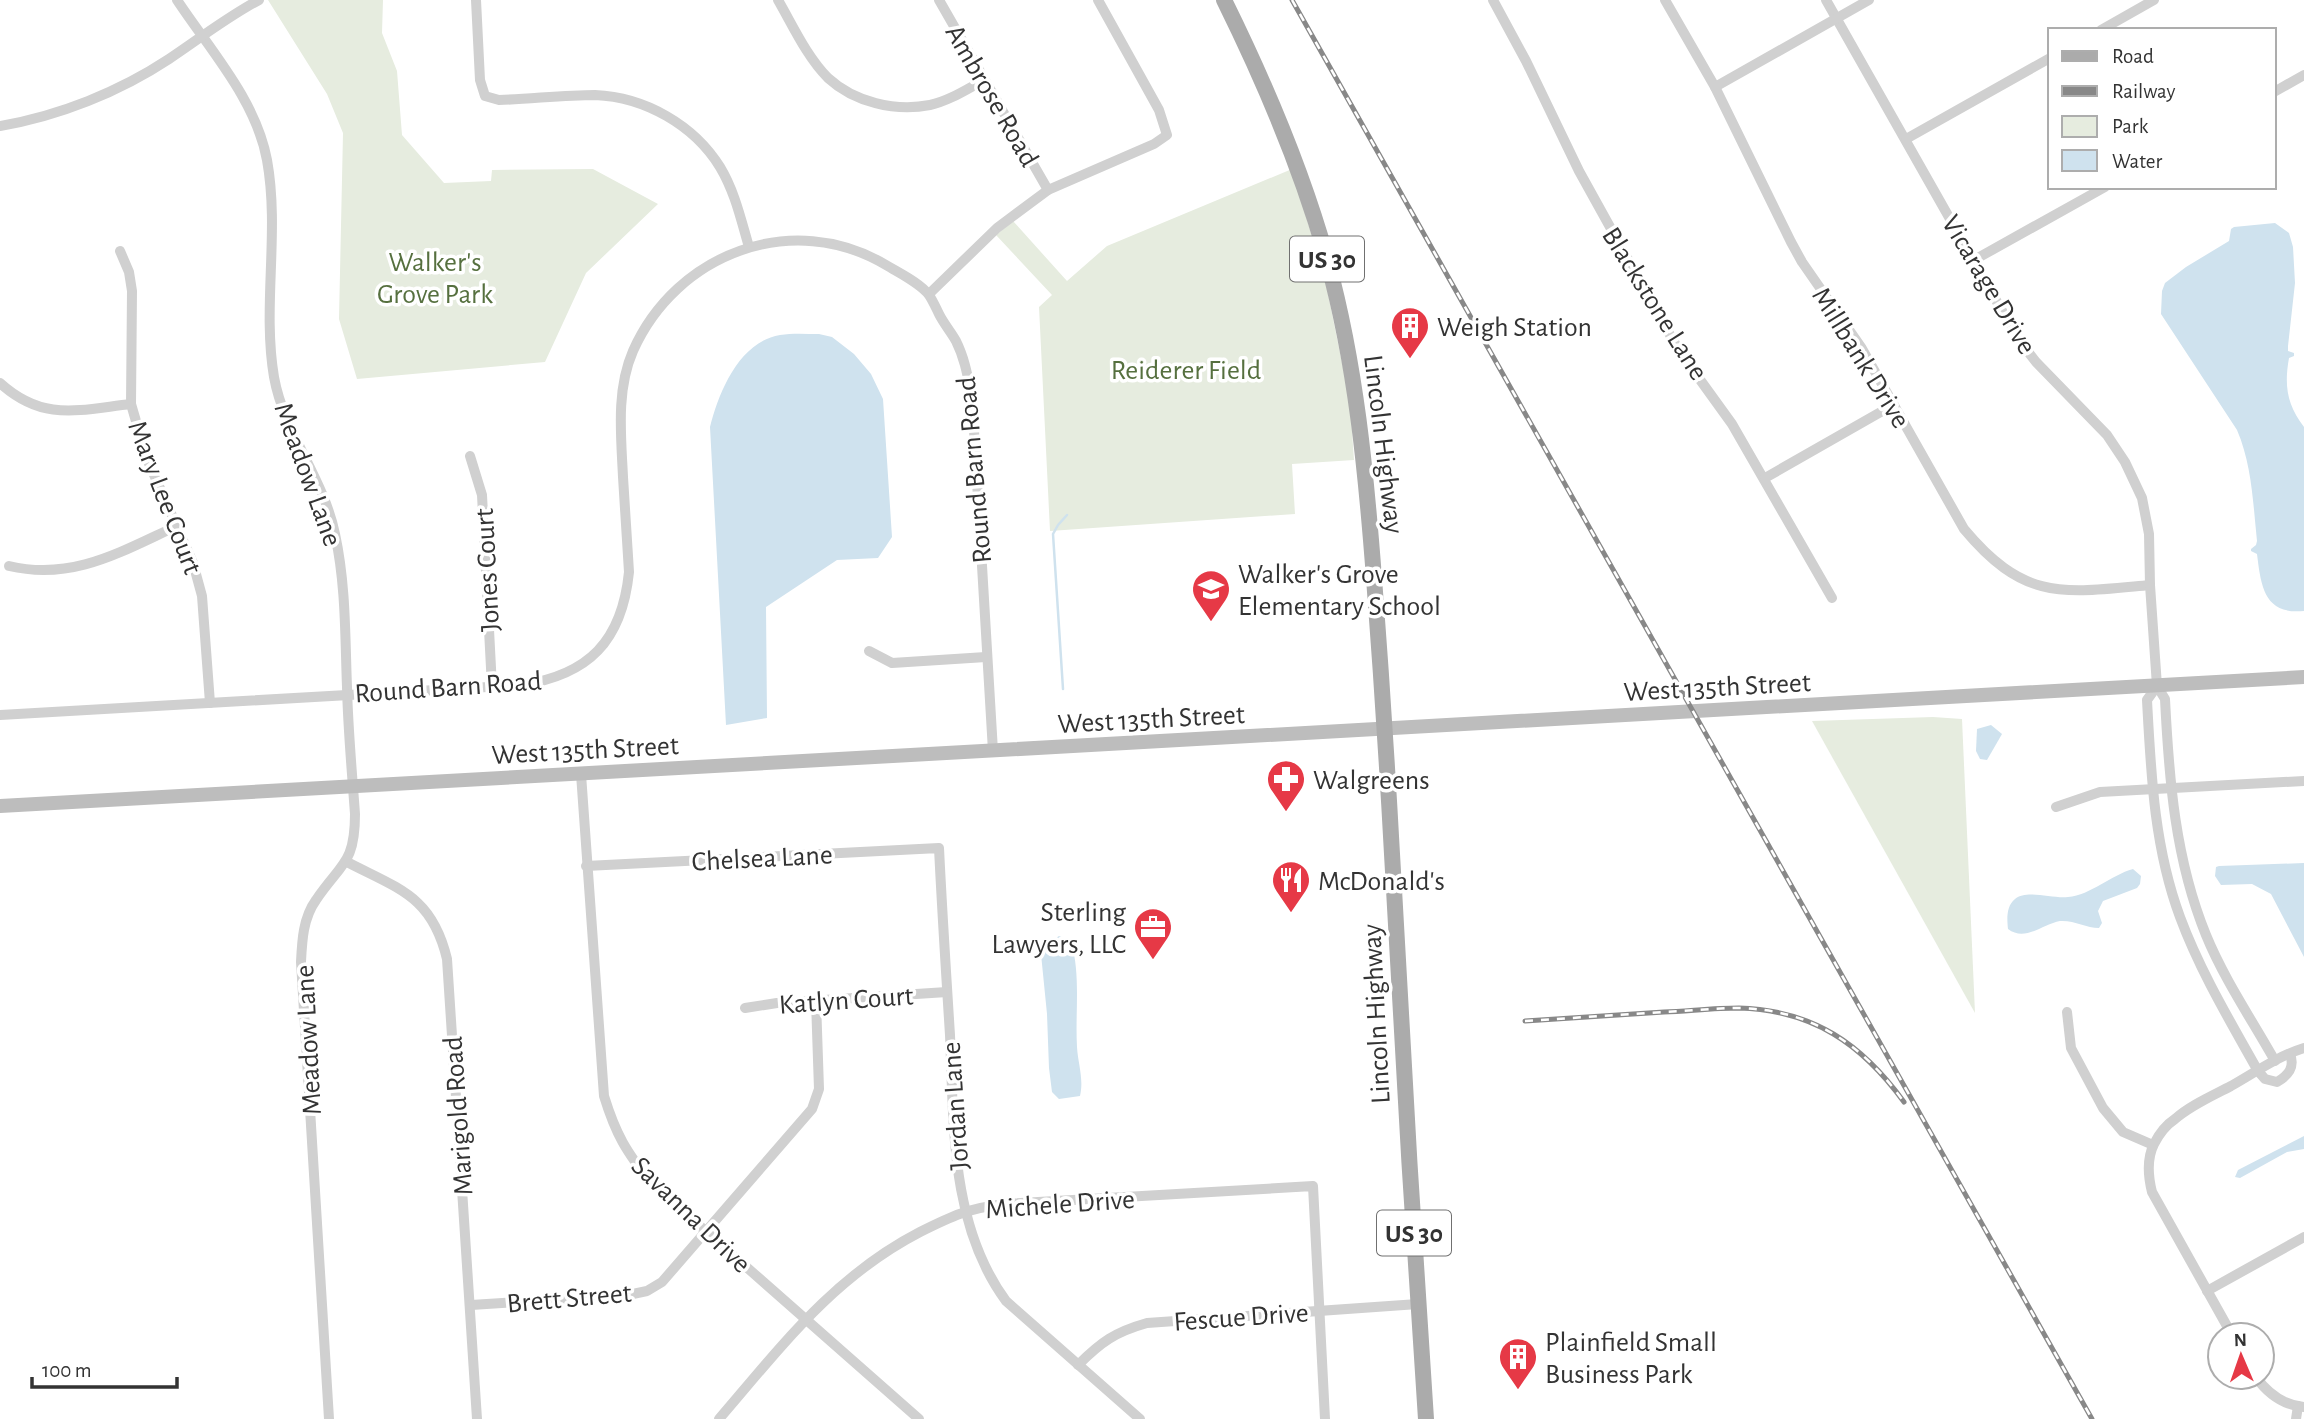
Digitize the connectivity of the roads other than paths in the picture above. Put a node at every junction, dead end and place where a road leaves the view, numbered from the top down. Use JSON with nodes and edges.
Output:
{"nodes":[{"id":1,"x":177,"y":0,"type":"edge"},
{"id":2,"x":259,"y":0,"type":"edge"},
{"id":3,"x":476,"y":0,"type":"edge"},
{"id":4,"x":778,"y":0,"type":"edge"},
{"id":5,"x":939,"y":0,"type":"edge"},
{"id":6,"x":1098,"y":0,"type":"edge"},
{"id":7,"x":1224,"y":0,"type":"edge"},
{"id":8,"x":1493,"y":0,"type":"edge"},
{"id":9,"x":1665,"y":0,"type":"edge"},
{"id":10,"x":1826,"y":0,"type":"edge"},
{"id":11,"x":1869,"y":0,"type":"edge"},
{"id":12,"x":2154,"y":0,"type":"edge"},
{"id":13,"x":1837,"y":18,"type":"junction"},
{"id":14,"x":2105,"y":28,"type":"edge"},
{"id":15,"x":201,"y":36,"type":"junction"},
{"id":16,"x":2048,"y":59,"type":"edge"},
{"id":17,"x":2304,"y":75,"type":"edge"},
{"id":18,"x":984,"y":80,"type":"junction"},
{"id":19,"x":1715,"y":87,"type":"junction"},
{"id":20,"x":2276,"y":91,"type":"edge"},
{"id":21,"x":0,"y":126,"type":"edge"},
{"id":22,"x":1906,"y":139,"type":"junction"},
{"id":23,"x":2101,"y":189,"type":"edge"},
{"id":24,"x":1048,"y":190,"type":"junction"},
{"id":25,"x":749,"y":247,"type":"junction"},
{"id":26,"x":120,"y":251,"type":"dead end"},
{"id":27,"x":1974,"y":260,"type":"junction"},
{"id":28,"x":929,"y":294,"type":"junction"},
{"id":29,"x":0,"y":383,"type":"edge"},
{"id":30,"x":131,"y":404,"type":"junction"},
{"id":31,"x":1893,"y":405,"type":"junction"},
{"id":32,"x":470,"y":456,"type":"dead end"},
{"id":33,"x":1765,"y":478,"type":"junction"},
{"id":34,"x":177,"y":526,"type":"junction"},
{"id":35,"x":9,"y":566,"type":"dead end"},
{"id":36,"x":2150,"y":585,"type":"junction"},
{"id":37,"x":1832,"y":598,"type":"dead end"},
{"id":38,"x":869,"y":651,"type":"dead end"},
{"id":39,"x":986,"y":657,"type":"junction"},
{"id":40,"x":2304,"y":677,"type":"edge"},
{"id":41,"x":2157,"y":686,"type":"junction"},
{"id":42,"x":492,"y":687,"type":"junction"},
{"id":43,"x":347,"y":694,"type":"junction"},
{"id":44,"x":210,"y":703,"type":"junction"},
{"id":45,"x":0,"y":715,"type":"edge"},
{"id":46,"x":1385,"y":730,"type":"junction"},
{"id":47,"x":993,"y":751,"type":"junction"},
{"id":48,"x":580,"y":774,"type":"junction"},
{"id":49,"x":2304,"y":781,"type":"edge"},
{"id":50,"x":353,"y":786,"type":"junction"},
{"id":51,"x":2171,"y":789,"type":"junction"},
{"id":52,"x":2152,"y":790,"type":"junction"},
{"id":53,"x":0,"y":807,"type":"edge"},
{"id":54,"x":2056,"y":807,"type":"dead end"},
{"id":55,"x":939,"y":848,"type":"joint"},
{"id":56,"x":347,"y":862,"type":"junction"},
{"id":57,"x":586,"y":866,"type":"junction"},
{"id":58,"x":2185,"y":869,"type":"junction"},
{"id":59,"x":2167,"y":874,"type":"junction"},
{"id":60,"x":2207,"y":936,"type":"junction"},
{"id":61,"x":2190,"y":943,"type":"junction"},
{"id":62,"x":2231,"y":985,"type":"junction"},
{"id":63,"x":947,"y":992,"type":"junction"},
{"id":64,"x":2216,"y":995,"type":"junction"},
{"id":65,"x":816,"y":1001,"type":"junction"},
{"id":66,"x":745,"y":1008,"type":"dead end"},
{"id":67,"x":2067,"y":1012,"type":"dead end"},
{"id":68,"x":2304,"y":1048,"type":"edge"},
{"id":69,"x":2290,"y":1054,"type":"junction"},
{"id":70,"x":2275,"y":1061,"type":"junction"},
{"id":71,"x":2258,"y":1071,"type":"junction"},
{"id":72,"x":2153,"y":1145,"type":"junction"},
{"id":73,"x":965,"y":1210,"type":"junction"},
{"id":74,"x":705,"y":1231,"type":"junction"},
{"id":75,"x":2304,"y":1237,"type":"edge"},
{"id":76,"x":2207,"y":1291,"type":"junction"},
{"id":77,"x":1418,"y":1304,"type":"junction"},
{"id":78,"x":471,"y":1305,"type":"junction"},
{"id":79,"x":1319,"y":1310,"type":"junction"},
{"id":80,"x":805,"y":1319,"type":"junction"},
{"id":81,"x":2224,"y":1321,"type":"edge"},
{"id":82,"x":1078,"y":1365,"type":"junction"},
{"id":83,"x":2269,"y":1391,"type":"edge"},
{"id":84,"x":2301,"y":1406,"type":"edge"},
{"id":85,"x":914,"y":1418,"type":"edge"},
{"id":86,"x":330,"y":1419,"type":"edge"},
{"id":87,"x":477,"y":1419,"type":"edge"},
{"id":88,"x":719,"y":1419,"type":"edge"},
{"id":89,"x":1140,"y":1419,"type":"edge"},
{"id":90,"x":1325,"y":1419,"type":"edge"},
{"id":91,"x":1426,"y":1419,"type":"edge"},
{"id":92,"x":2296,"y":1419,"type":"edge"}],
"edges":[{"from":1,"to":15,"type":"street","name":"Meadow Lane"},
{"from":2,"to":15,"type":"street"},
{"from":3,"to":25,"type":"street"},
{"from":4,"to":18,"type":"street"},
{"from":5,"to":18,"type":"street","name":"Ambrose Road"},
{"from":6,"to":24,"type":"street"},
{"from":7,"to":46,"type":"main road","name":"Lincoln Highway","number":"US 30"},
{"from":8,"to":33,"type":"street","name":"Blackstone Lane"},
{"from":9,"to":19,"type":"street","name":"Millbank Drive"},
{"from":10,"to":13,"type":"street","name":"Vicarage Drive"},
{"from":11,"to":13,"type":"street"},
{"from":12,"to":14,"type":"street"},
{"from":13,"to":19,"type":"street"},
{"from":13,"to":22,"type":"street","name":"Vicarage Drive"},
{"from":15,"to":21,"type":"street"},
{"from":15,"to":43,"type":"street","name":"Meadow Lane"},
{"from":16,"to":22,"type":"street"},
{"from":17,"to":20,"type":"street"},
{"from":18,"to":24,"type":"street","name":"Ambrose Road"},
{"from":19,"to":31,"type":"street","name":"Millbank Drive"},
{"from":22,"to":27,"type":"street","name":"Vicarage Drive"},
{"from":23,"to":27,"type":"street"},
{"from":24,"to":28,"type":"street"},
{"from":25,"to":28,"type":"street","name":"Round Barn Road"},
{"from":25,"to":42,"type":"street","name":"Round Barn Road"},
{"from":26,"to":30,"type":"street","name":"Mary Lee Court"},
{"from":27,"to":36,"type":"street","name":"Vicarage Drive"},
{"from":28,"to":39,"type":"street","name":"Round Barn Road"},
{"from":29,"to":30,"type":"street"},
{"from":30,"to":34,"type":"street","name":"Mary Lee Court"},
{"from":31,"to":33,"type":"street"},
{"from":31,"to":36,"type":"street","name":"Millbank Drive"},
{"from":32,"to":42,"type":"street","name":"Jones Court"},
{"from":33,"to":37,"type":"street","name":"Blackstone Lane"},
{"from":34,"to":35,"type":"street"},
{"from":34,"to":44,"type":"street","name":"Mary Lee Court"},
{"from":36,"to":41,"type":"street","name":"Vicarage Drive"},
{"from":38,"to":39,"type":"street"},
{"from":39,"to":47,"type":"street","name":"Round Barn Road"},
{"from":40,"to":41,"type":"street","name":"West 135th Street"},
{"from":41,"to":46,"type":"street","name":"West 135th Street"},
{"from":41,"to":51,"type":"street","name":"Vicarage Drive"},
{"from":41,"to":52,"type":"street","name":"Vicarage Drive"},
{"from":42,"to":43,"type":"street","name":"Round Barn Road"},
{"from":43,"to":44,"type":"street","name":"Round Barn Road"},
{"from":43,"to":50,"type":"street","name":"Meadow Lane"},
{"from":44,"to":45,"type":"street","name":"Round Barn Road"},
{"from":46,"to":47,"type":"street","name":"West 135th Street"},
{"from":46,"to":77,"type":"main road","name":"Lincoln Highway","number":"US 30"},
{"from":47,"to":48,"type":"street","name":"West 135th Street"},
{"from":48,"to":50,"type":"street","name":"West 135th Street"},
{"from":48,"to":57,"type":"street","name":"Savanna Drive"},
{"from":49,"to":51,"type":"street"},
{"from":50,"to":53,"type":"street","name":"West 135th Street"},
{"from":50,"to":56,"type":"street","name":"Meadow Lane"},
{"from":51,"to":52,"type":"street"},
{"from":51,"to":58,"type":"street","name":"Vicarage Drive"},
{"from":52,"to":54,"type":"street"},
{"from":52,"to":59,"type":"street","name":"Vicarage Drive"},
{"from":55,"to":57,"type":"street","name":"Chelsea Lane"},
{"from":55,"to":63,"type":"street","name":"Jordan Lane"},
{"from":56,"to":78,"type":"street","name":"Marigold Road"},
{"from":56,"to":86,"type":"street","name":"Meadow Lane"},
{"from":57,"to":74,"type":"street","name":"Savanna Drive"},
{"from":58,"to":59,"type":"street"},
{"from":58,"to":60,"type":"street","name":"Vicarage Drive"},
{"from":59,"to":61,"type":"street","name":"Vicarage Drive"},
{"from":60,"to":61,"type":"street"},
{"from":60,"to":62,"type":"street","name":"Vicarage Drive"},
{"from":61,"to":64,"type":"street","name":"Vicarage Drive"},
{"from":62,"to":64,"type":"street"},
{"from":62,"to":70,"type":"street","name":"Vicarage Drive"},
{"from":63,"to":65,"type":"street","name":"Katlyn Court"},
{"from":63,"to":73,"type":"street","name":"Jordan Lane"},
{"from":64,"to":71,"type":"street","name":"Vicarage Drive"},
{"from":65,"to":66,"type":"street","name":"Katlyn Court"},
{"from":65,"to":74,"type":"street","name":"Brett Street"},
{"from":67,"to":72,"type":"street"},
{"from":68,"to":69,"type":"street"},
{"from":69,"to":70,"type":"street"},
{"from":69,"to":71,"type":"street"},
{"from":70,"to":71,"type":"street"},
{"from":71,"to":72,"type":"street"},
{"from":72,"to":76,"type":"street"},
{"from":73,"to":79,"type":"street","name":"Michele Drive"},
{"from":73,"to":80,"type":"street","name":"Michele Drive"},
{"from":73,"to":82,"type":"street","name":"Jordan Lane"},
{"from":74,"to":78,"type":"street","name":"Brett Street"},
{"from":74,"to":80,"type":"street","name":"Savanna Drive"},
{"from":75,"to":76,"type":"street"},
{"from":76,"to":81,"type":"street"},
{"from":77,"to":79,"type":"street","name":"Fescue Drive"},
{"from":77,"to":91,"type":"main road","name":"Lincoln Highway","number":"US 30"},
{"from":78,"to":87,"type":"street","name":"Marigold Road"},
{"from":79,"to":82,"type":"street","name":"Fescue Drive"},
{"from":79,"to":90,"type":"street"},
{"from":80,"to":85,"type":"street","name":"Savanna Drive"},
{"from":80,"to":88,"type":"street","name":"Michele Drive"},
{"from":82,"to":89,"type":"street","name":"Jordan Lane"},
{"from":83,"to":84,"type":"street"},
{"from":84,"to":92,"type":"street"}]}
